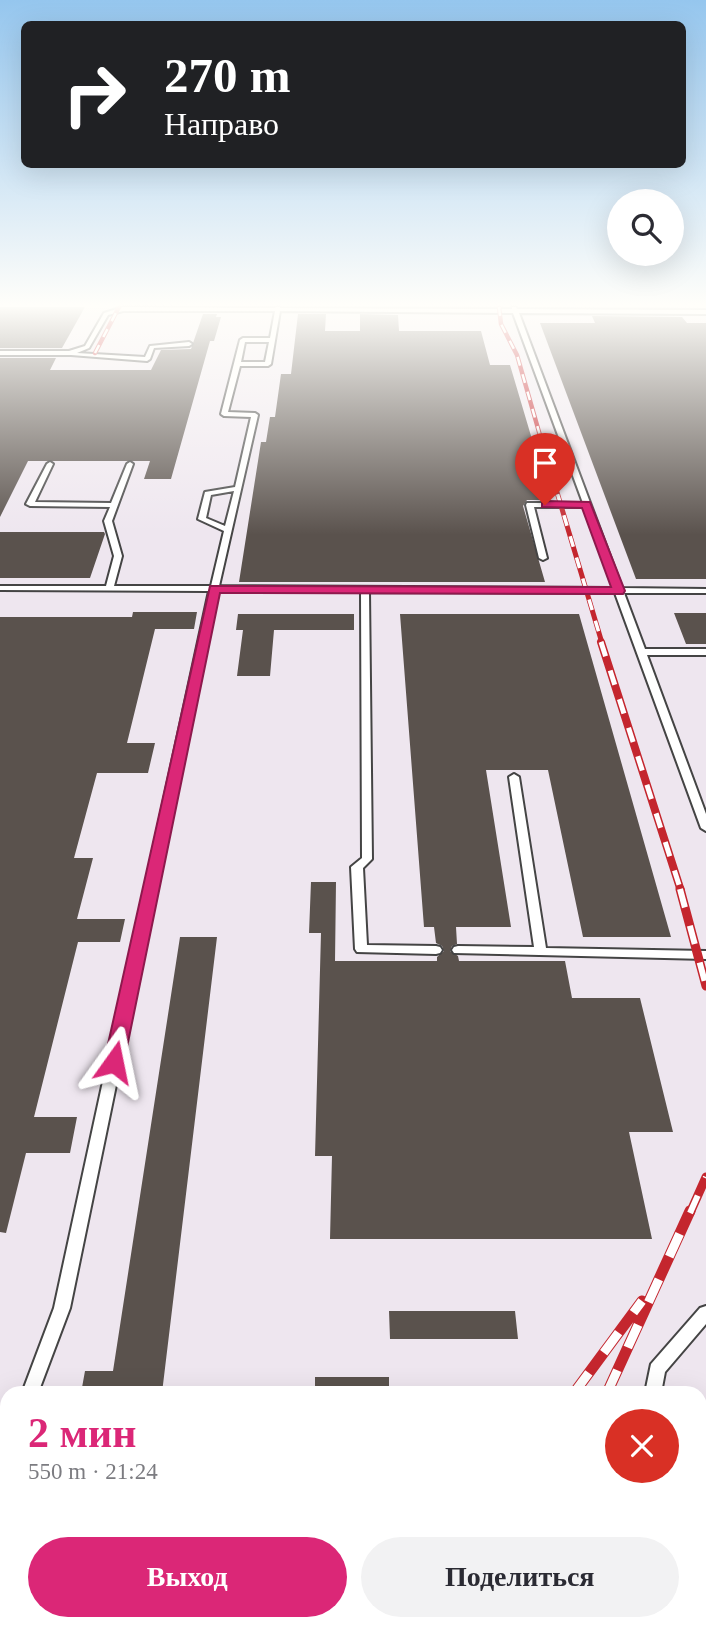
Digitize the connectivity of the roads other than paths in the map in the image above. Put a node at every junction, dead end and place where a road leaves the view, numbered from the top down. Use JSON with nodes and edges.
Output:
{"nodes":[{"id":1,"x":233,"y":383,"type":"edge"},
{"id":2,"x":542,"y":383,"type":"edge"},
{"id":3,"x":50,"y":464,"type":"dead end"},
{"id":4,"x":131,"y":464,"type":"dead end"},
{"id":5,"x":238,"y":488,"type":"junction"},
{"id":6,"x":115,"y":505,"type":"junction"},
{"id":7,"x":587,"y":505,"type":"junction"},
{"id":8,"x":228,"y":530,"type":"junction"},
{"id":9,"x":543,"y":558,"type":"dead end"},
{"id":10,"x":0,"y":587,"type":"edge"},
{"id":11,"x":109,"y":588,"type":"junction"},
{"id":12,"x":214,"y":589,"type":"junction"},
{"id":13,"x":365,"y":590,"type":"junction"},
{"id":14,"x":619,"y":591,"type":"junction"},
{"id":15,"x":706,"y":591,"type":"edge"},
{"id":16,"x":641,"y":652,"type":"junction"},
{"id":17,"x":706,"y":652,"type":"edge"},
{"id":18,"x":514,"y":777,"type":"dead end"},
{"id":19,"x":703,"y":812,"type":"edge"},
{"id":20,"x":706,"y":828,"type":"edge"},
{"id":21,"x":436,"y":950,"type":"dead end"},
{"id":22,"x":458,"y":950,"type":"dead end"},
{"id":23,"x":541,"y":952,"type":"junction"},
{"id":24,"x":706,"y":955,"type":"edge"},
{"id":25,"x":706,"y":1313,"type":"edge"},
{"id":26,"x":33,"y":1386,"type":"edge"},
{"id":27,"x":654,"y":1386,"type":"edge"}],
"edges":[{"from":1,"to":5,"type":"lane"},
{"from":2,"to":7,"type":"lane"},
{"from":3,"to":6,"type":"lane"},
{"from":4,"to":6,"type":"lane"},
{"from":5,"to":8,"type":"lane"},
{"from":5,"to":8,"type":"lane"},
{"from":6,"to":11,"type":"lane"},
{"from":7,"to":9,"type":"lane"},
{"from":7,"to":14,"type":"lane"},
{"from":8,"to":12,"type":"lane"},
{"from":10,"to":11,"type":"lane"},
{"from":11,"to":12,"type":"lane"},
{"from":12,"to":13,"type":"lane"},
{"from":12,"to":26,"type":"lane"},
{"from":13,"to":14,"type":"lane"},
{"from":13,"to":21,"type":"lane"},
{"from":14,"to":15,"type":"lane"},
{"from":14,"to":16,"type":"lane"},
{"from":16,"to":17,"type":"lane"},
{"from":16,"to":19,"type":"lane"},
{"from":18,"to":23,"type":"lane"},
{"from":19,"to":20,"type":"lane"},
{"from":22,"to":23,"type":"lane"},
{"from":23,"to":24,"type":"lane"},
{"from":25,"to":27,"type":"lane"}]}
